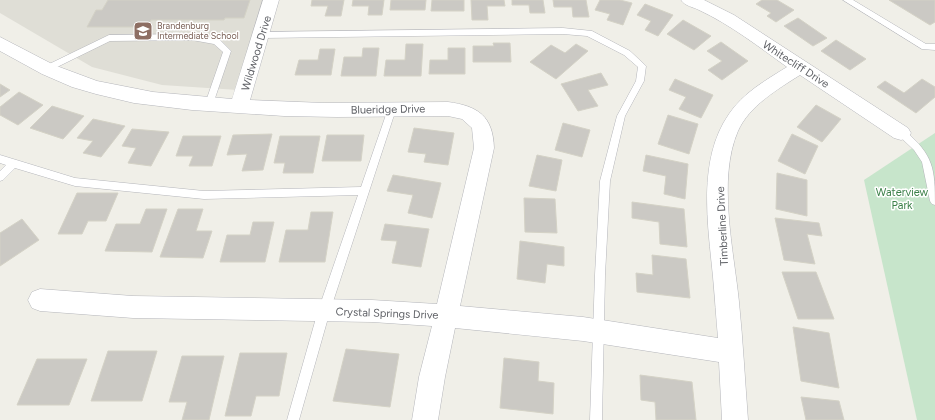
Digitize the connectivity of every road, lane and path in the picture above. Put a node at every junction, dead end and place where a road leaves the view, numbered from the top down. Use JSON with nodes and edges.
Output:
{"nodes":[{"id":1,"x":271,"y":0,"type":"edge"},
{"id":2,"x":689,"y":0,"type":"edge"},
{"id":3,"x":847,"y":0,"type":"edge"},
{"id":4,"x":262,"y":35,"type":"junction"},
{"id":5,"x":0,"y":43,"type":"edge"},
{"id":6,"x":935,"y":47,"type":"edge"},
{"id":7,"x":800,"y":67,"type":"junction"},
{"id":8,"x":46,"y":69,"type":"junction"},
{"id":9,"x":209,"y":104,"type":"junction"},
{"id":10,"x":239,"y":106,"type":"junction"},
{"id":11,"x":392,"y":109,"type":"junction"},
{"id":12,"x":901,"y":133,"type":"joint"},
{"id":13,"x":0,"y":158,"type":"edge"},
{"id":14,"x":14,"y":163,"type":"junction"},
{"id":15,"x":0,"y":177,"type":"edge"},
{"id":16,"x":365,"y":191,"type":"junction"},
{"id":17,"x":935,"y":201,"type":"edge"},
{"id":18,"x":40,"y":300,"type":"dead end"},
{"id":19,"x":324,"y":311,"type":"junction"},
{"id":20,"x":447,"y":316,"type":"junction"},
{"id":21,"x":598,"y":330,"type":"junction"},
{"id":22,"x":731,"y":352,"type":"junction"},
{"id":23,"x":293,"y":420,"type":"edge"},
{"id":24,"x":425,"y":420,"type":"edge"},
{"id":25,"x":596,"y":420,"type":"edge"},
{"id":26,"x":735,"y":420,"type":"edge"}],
"edges":[{"from":1,"to":4,"type":"street","name":"Wildwood Drive"},
{"from":2,"to":7,"type":"street","name":"Whitecliff Drive"},
{"from":3,"to":6,"type":"lane"},
{"from":4,"to":10,"type":"street","name":"Wildwood Drive"},
{"from":4,"to":21,"type":"lane"},
{"from":5,"to":8,"type":"street","name":"Blueridge Drive"},
{"from":7,"to":12,"type":"street","name":"Whitecliff Drive"},
{"from":7,"to":22,"type":"street","name":"Timberline Drive"},
{"from":8,"to":9,"type":"street","name":"Blueridge Drive"},
{"from":8,"to":9,"type":"lane"},
{"from":9,"to":10,"type":"street","name":"Blueridge Drive"},
{"from":10,"to":11,"type":"street","name":"Blueridge Drive"},
{"from":11,"to":16,"type":"lane"},
{"from":11,"to":20,"type":"street","name":"Blueridge Drive"},
{"from":12,"to":17,"type":"lane"},
{"from":13,"to":14,"type":"lane"},
{"from":14,"to":15,"type":"lane"},
{"from":14,"to":16,"type":"lane"},
{"from":16,"to":19,"type":"lane"},
{"from":18,"to":19,"type":"street","name":"Crystal Springs Drive"},
{"from":19,"to":20,"type":"street","name":"Crystal Springs Drive"},
{"from":19,"to":23,"type":"lane"},
{"from":20,"to":21,"type":"street","name":"Crystal Springs Drive"},
{"from":20,"to":24,"type":"street","name":"Blueridge Drive"},
{"from":21,"to":22,"type":"street","name":"Crystal Springs Drive"},
{"from":21,"to":25,"type":"lane"},
{"from":22,"to":26,"type":"street","name":"Timberline Drive"}]}
